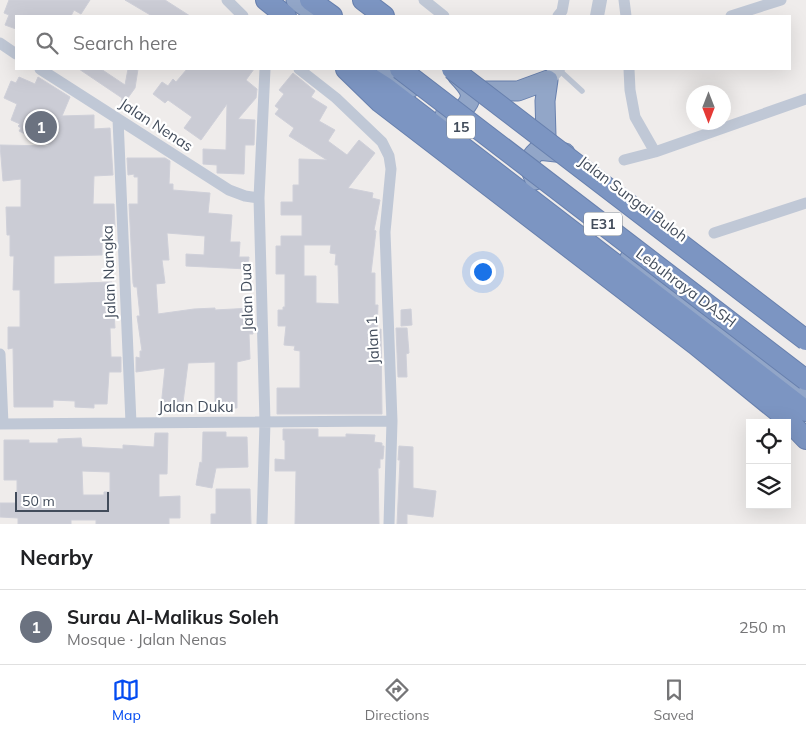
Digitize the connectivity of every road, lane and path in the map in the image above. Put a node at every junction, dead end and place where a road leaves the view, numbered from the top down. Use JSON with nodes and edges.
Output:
{"nodes":[{"id":1,"x":227,"y":0,"type":"edge"},
{"id":2,"x":266,"y":0,"type":"edge"},
{"id":3,"x":296,"y":0,"type":"edge"},
{"id":4,"x":310,"y":0,"type":"edge"},
{"id":5,"x":364,"y":0,"type":"edge"},
{"id":6,"x":424,"y":0,"type":"edge"},
{"id":7,"x":600,"y":0,"type":"edge"},
{"id":8,"x":624,"y":0,"type":"edge"},
{"id":9,"x":781,"y":0,"type":"edge"},
{"id":10,"x":564,"y":1,"type":"edge"},
{"id":11,"x":241,"y":15,"type":"edge"},
{"id":12,"x":285,"y":15,"type":"edge"},
{"id":13,"x":317,"y":15,"type":"edge"},
{"id":14,"x":331,"y":15,"type":"edge"},
{"id":15,"x":385,"y":15,"type":"edge"},
{"id":16,"x":443,"y":15,"type":"edge"},
{"id":17,"x":559,"y":15,"type":"edge"},
{"id":18,"x":597,"y":15,"type":"edge"},
{"id":19,"x":626,"y":15,"type":"edge"},
{"id":20,"x":734,"y":15,"type":"edge"},
{"id":21,"x":0,"y":43,"type":"edge"},
{"id":22,"x":15,"y":53,"type":"edge"},
{"id":23,"x":42,"y":70,"type":"edge"},
{"id":24,"x":265,"y":70,"type":"edge"},
{"id":25,"x":300,"y":70,"type":"edge"},
{"id":26,"x":347,"y":70,"type":"edge"},
{"id":27,"x":358,"y":70,"type":"edge"},
{"id":28,"x":387,"y":70,"type":"edge"},
{"id":29,"x":401,"y":70,"type":"edge"},
{"id":30,"x":453,"y":70,"type":"edge"},
{"id":31,"x":453,"y":70,"type":"edge"},
{"id":32,"x":458,"y":70,"type":"edge"},
{"id":33,"x":629,"y":70,"type":"edge"},
{"id":34,"x":555,"y":73,"type":"edge"},
{"id":35,"x":486,"y":91,"type":"junction"},
{"id":36,"x":582,"y":91,"type":"dead end"},
{"id":37,"x":806,"y":99,"type":"edge"},
{"id":38,"x":445,"y":114,"type":"junction"},
{"id":39,"x":118,"y":119,"type":"junction"},
{"id":40,"x":546,"y":136,"type":"junction"},
{"id":41,"x":655,"y":152,"type":"junction"},
{"id":42,"x":572,"y":154,"type":"junction"},
{"id":43,"x":624,"y":160,"type":"dead end"},
{"id":44,"x":537,"y":186,"type":"junction"},
{"id":45,"x":259,"y":198,"type":"junction"},
{"id":46,"x":806,"y":203,"type":"edge"},
{"id":47,"x":714,"y":233,"type":"dead end"},
{"id":48,"x":806,"y":335,"type":"edge"},
{"id":49,"x":806,"y":340,"type":"edge"},
{"id":50,"x":0,"y":354,"type":"edge"},
{"id":51,"x":806,"y":380,"type":"edge"},
{"id":52,"x":806,"y":394,"type":"edge"},
{"id":53,"x":806,"y":411,"type":"edge"},
{"id":54,"x":392,"y":421,"type":"junction"},
{"id":55,"x":265,"y":422,"type":"junction"},
{"id":56,"x":131,"y":423,"type":"junction"},
{"id":57,"x":2,"y":424,"type":"edge"},
{"id":58,"x":806,"y":439,"type":"edge"},
{"id":59,"x":262,"y":524,"type":"edge"},
{"id":60,"x":389,"y":524,"type":"edge"}],
"edges":[{"from":1,"to":11,"type":"street"},
{"from":2,"to":12,"type":"highway"},
{"from":3,"to":13,"type":"highway"},
{"from":4,"to":14,"type":"highway"},
{"from":5,"to":15,"type":"highway"},
{"from":6,"to":16,"type":"street"},
{"from":7,"to":18,"type":"street"},
{"from":8,"to":19,"type":"street"},
{"from":9,"to":20,"type":"street"},
{"from":10,"to":17,"type":"street"},
{"from":21,"to":22,"type":"street"},
{"from":23,"to":39,"type":"street","name":"Jalan Nenas"},
{"from":24,"to":45,"type":"street","name":"Jalan Dua"},
{"from":25,"to":54,"type":"street","name":"Jalan 1"},
{"from":26,"to":58,"type":"highway"},
{"from":27,"to":53,"type":"highway"},
{"from":28,"to":38,"type":"highway","number":"15"},
{"from":29,"to":51,"type":"highway","name":"Lebuhraya DASH","number":"E31","bridge":true},
{"from":30,"to":38,"type":"highway"},
{"from":31,"to":49,"type":"highway","name":"Lebuhraya DASH","number":"E31","bridge":true},
{"from":32,"to":35,"type":"highway","name":"Jalan Sungai Buloh"},
{"from":33,"to":41,"type":"street"},
{"from":34,"to":35,"type":"highway"},
{"from":34,"to":36,"type":"lane"},
{"from":34,"to":40,"type":"highway"},
{"from":35,"to":40,"type":"highway","name":"Jalan Sungai Buloh"},
{"from":37,"to":41,"type":"street"},
{"from":38,"to":44,"type":"highway","number":"15"},
{"from":39,"to":45,"type":"street","name":"Jalan Nenas"},
{"from":39,"to":56,"type":"street","name":"Jalan Nangka"},
{"from":40,"to":42,"type":"highway","name":"Jalan Sungai Buloh"},
{"from":41,"to":43,"type":"street"},
{"from":42,"to":44,"type":"highway"},
{"from":42,"to":48,"type":"highway","name":"Jalan Sungai Buloh"},
{"from":44,"to":52,"type":"highway","number":"15"},
{"from":45,"to":55,"type":"street","name":"Jalan Dua"},
{"from":46,"to":47,"type":"street"},
{"from":50,"to":57,"type":"street"},
{"from":54,"to":55,"type":"street","name":"Jalan Duku"},
{"from":54,"to":60,"type":"street","name":"Jalan 1"},
{"from":55,"to":56,"type":"street","name":"Jalan Duku"},
{"from":55,"to":59,"type":"street","name":"Jalan Dua"},
{"from":56,"to":57,"type":"street","name":"Jalan Duku"}]}
